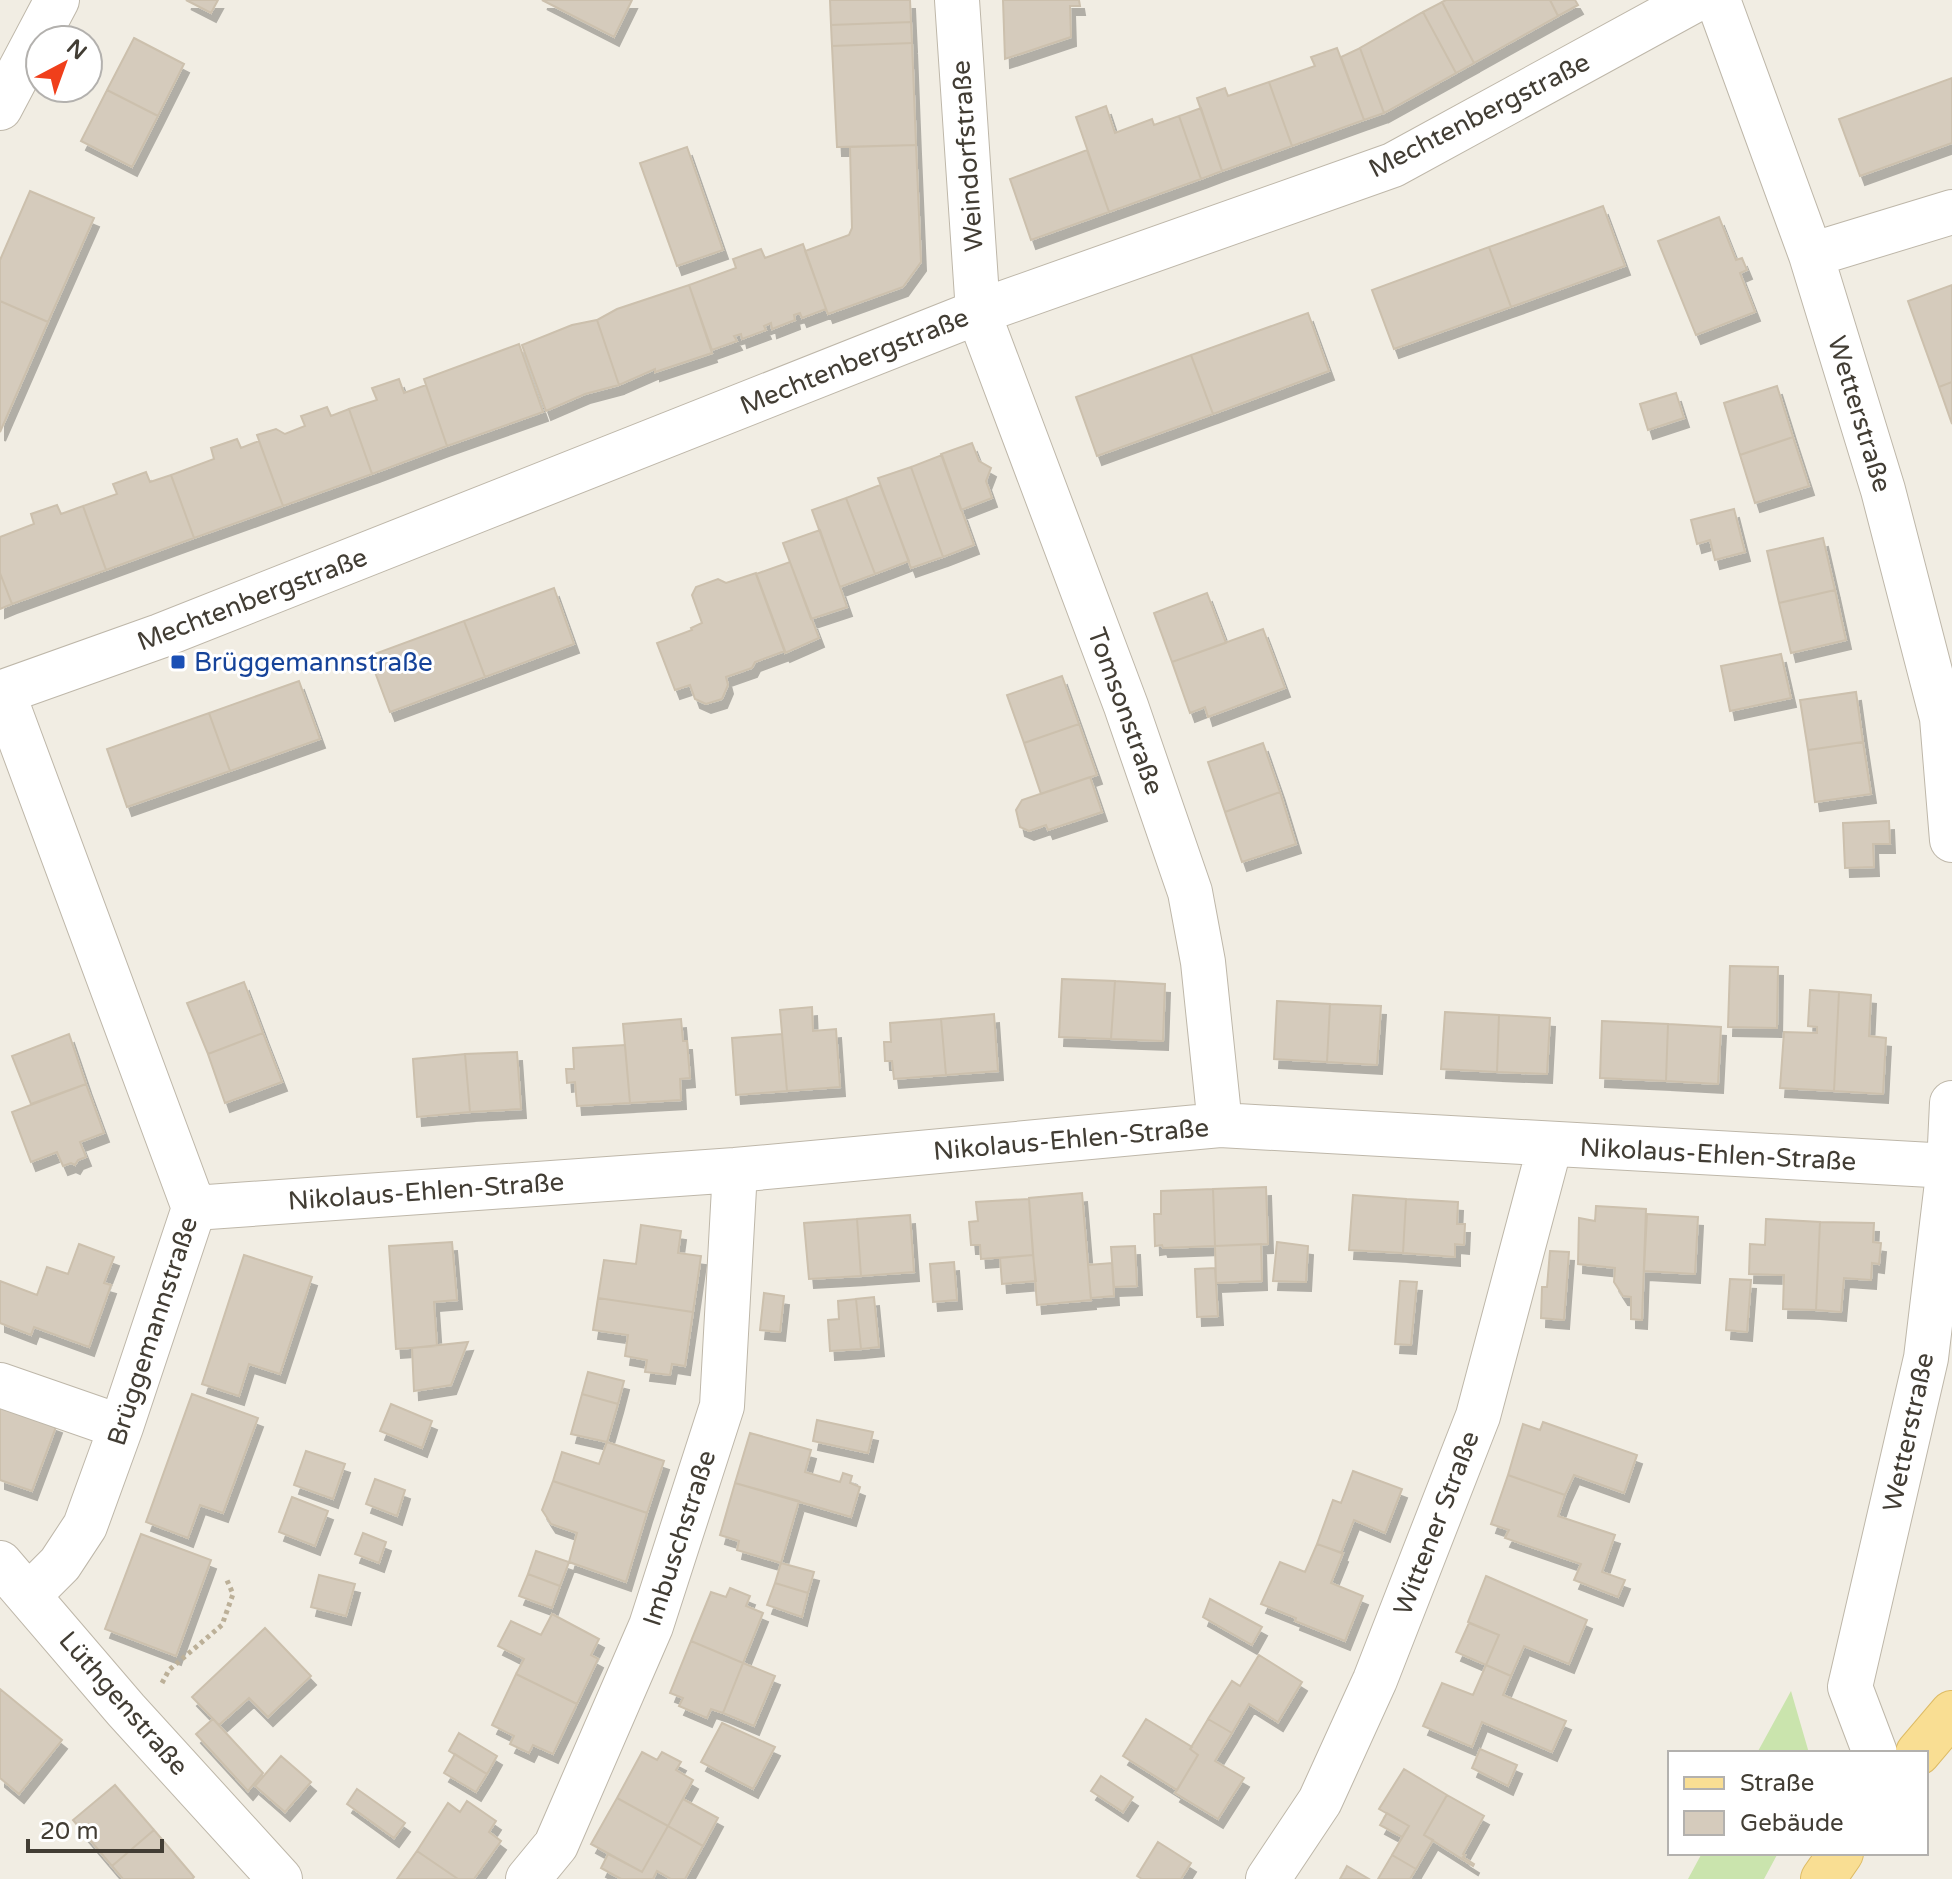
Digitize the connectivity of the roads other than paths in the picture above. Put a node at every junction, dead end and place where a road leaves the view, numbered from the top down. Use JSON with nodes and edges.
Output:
{"nodes":[{"id":1,"x":57,"y":0,"type":"edge"},
{"id":2,"x":957,"y":0,"type":"edge"},
{"id":3,"x":1695,"y":0,"type":"edge"},
{"id":4,"x":1718,"y":0,"type":"edge"},
{"id":5,"x":2,"y":98,"type":"edge"},
{"id":6,"x":1952,"y":212,"type":"edge"},
{"id":7,"x":1811,"y":255,"type":"junction"},
{"id":8,"x":978,"y":312,"type":"junction"},
{"id":9,"x":2,"y":693,"type":"edge"},
{"id":10,"x":1947,"y":718,"type":"edge"},
{"id":11,"x":1952,"y":840,"type":"edge"},
{"id":12,"x":1952,"y":1103,"type":"edge"},
{"id":13,"x":1220,"y":1125,"type":"junction"},
{"id":14,"x":1550,"y":1145,"type":"junction"},
{"id":15,"x":1949,"y":1166,"type":"junction"},
{"id":16,"x":735,"y":1170,"type":"junction"},
{"id":17,"x":194,"y":1208,"type":"junction"},
{"id":18,"x":0,"y":1385,"type":"edge"},
{"id":19,"x":121,"y":1427,"type":"junction"},
{"id":20,"x":0,"y":1563,"type":"edge"},
{"id":21,"x":29,"y":1595,"type":"junction"},
{"id":22,"x":1952,"y":1713,"type":"edge"},
{"id":23,"x":1874,"y":1751,"type":"edge"},
{"id":24,"x":1920,"y":1751,"type":"edge"},
{"id":25,"x":1840,"y":1855,"type":"edge"},
{"id":26,"x":280,"y":1879,"type":"edge"},
{"id":27,"x":528,"y":1879,"type":"edge"},
{"id":28,"x":1268,"y":1879,"type":"edge"},
{"id":29,"x":1823,"y":1879,"type":"edge"}],
"edges":[{"from":1,"to":5,"type":"street"},
{"from":2,"to":8,"type":"street","name":"Weindorfstraße"},
{"from":3,"to":8,"type":"street","name":"Mechtenbergstraße"},
{"from":4,"to":7,"type":"street","name":"Wetterstraße"},
{"from":6,"to":7,"type":"street"},
{"from":7,"to":10,"type":"street","name":"Wetterstraße"},
{"from":8,"to":9,"type":"street","name":"Mechtenbergstraße"},
{"from":8,"to":13,"type":"street","name":"Tomsonstraße"},
{"from":9,"to":17,"type":"street","name":"Brüggemannstraße"},
{"from":10,"to":11,"type":"street","name":"Wetterstraße"},
{"from":12,"to":15,"type":"street","name":"Wetterstraße"},
{"from":13,"to":14,"type":"street","name":"Nikolaus-Ehlen-Straße"},
{"from":13,"to":16,"type":"street","name":"Nikolaus-Ehlen-Straße"},
{"from":14,"to":15,"type":"street","name":"Nikolaus-Ehlen-Straße"},
{"from":14,"to":28,"type":"street","name":"Wittener Straße"},
{"from":15,"to":23,"type":"street","name":"Wetterstraße"},
{"from":16,"to":17,"type":"street","name":"Nikolaus-Ehlen-Straße"},
{"from":16,"to":27,"type":"street","name":"Imbuschstraße"},
{"from":17,"to":19,"type":"street","name":"Brüggemannstraße"},
{"from":18,"to":19,"type":"street"},
{"from":19,"to":21,"type":"street","name":"Brüggemannstraße"},
{"from":20,"to":21,"type":"street","name":"Lüthgenstraße"},
{"from":21,"to":26,"type":"street","name":"Lüthgenstraße"},
{"from":22,"to":24,"type":"main road"},
{"from":25,"to":29,"type":"main road"}]}
